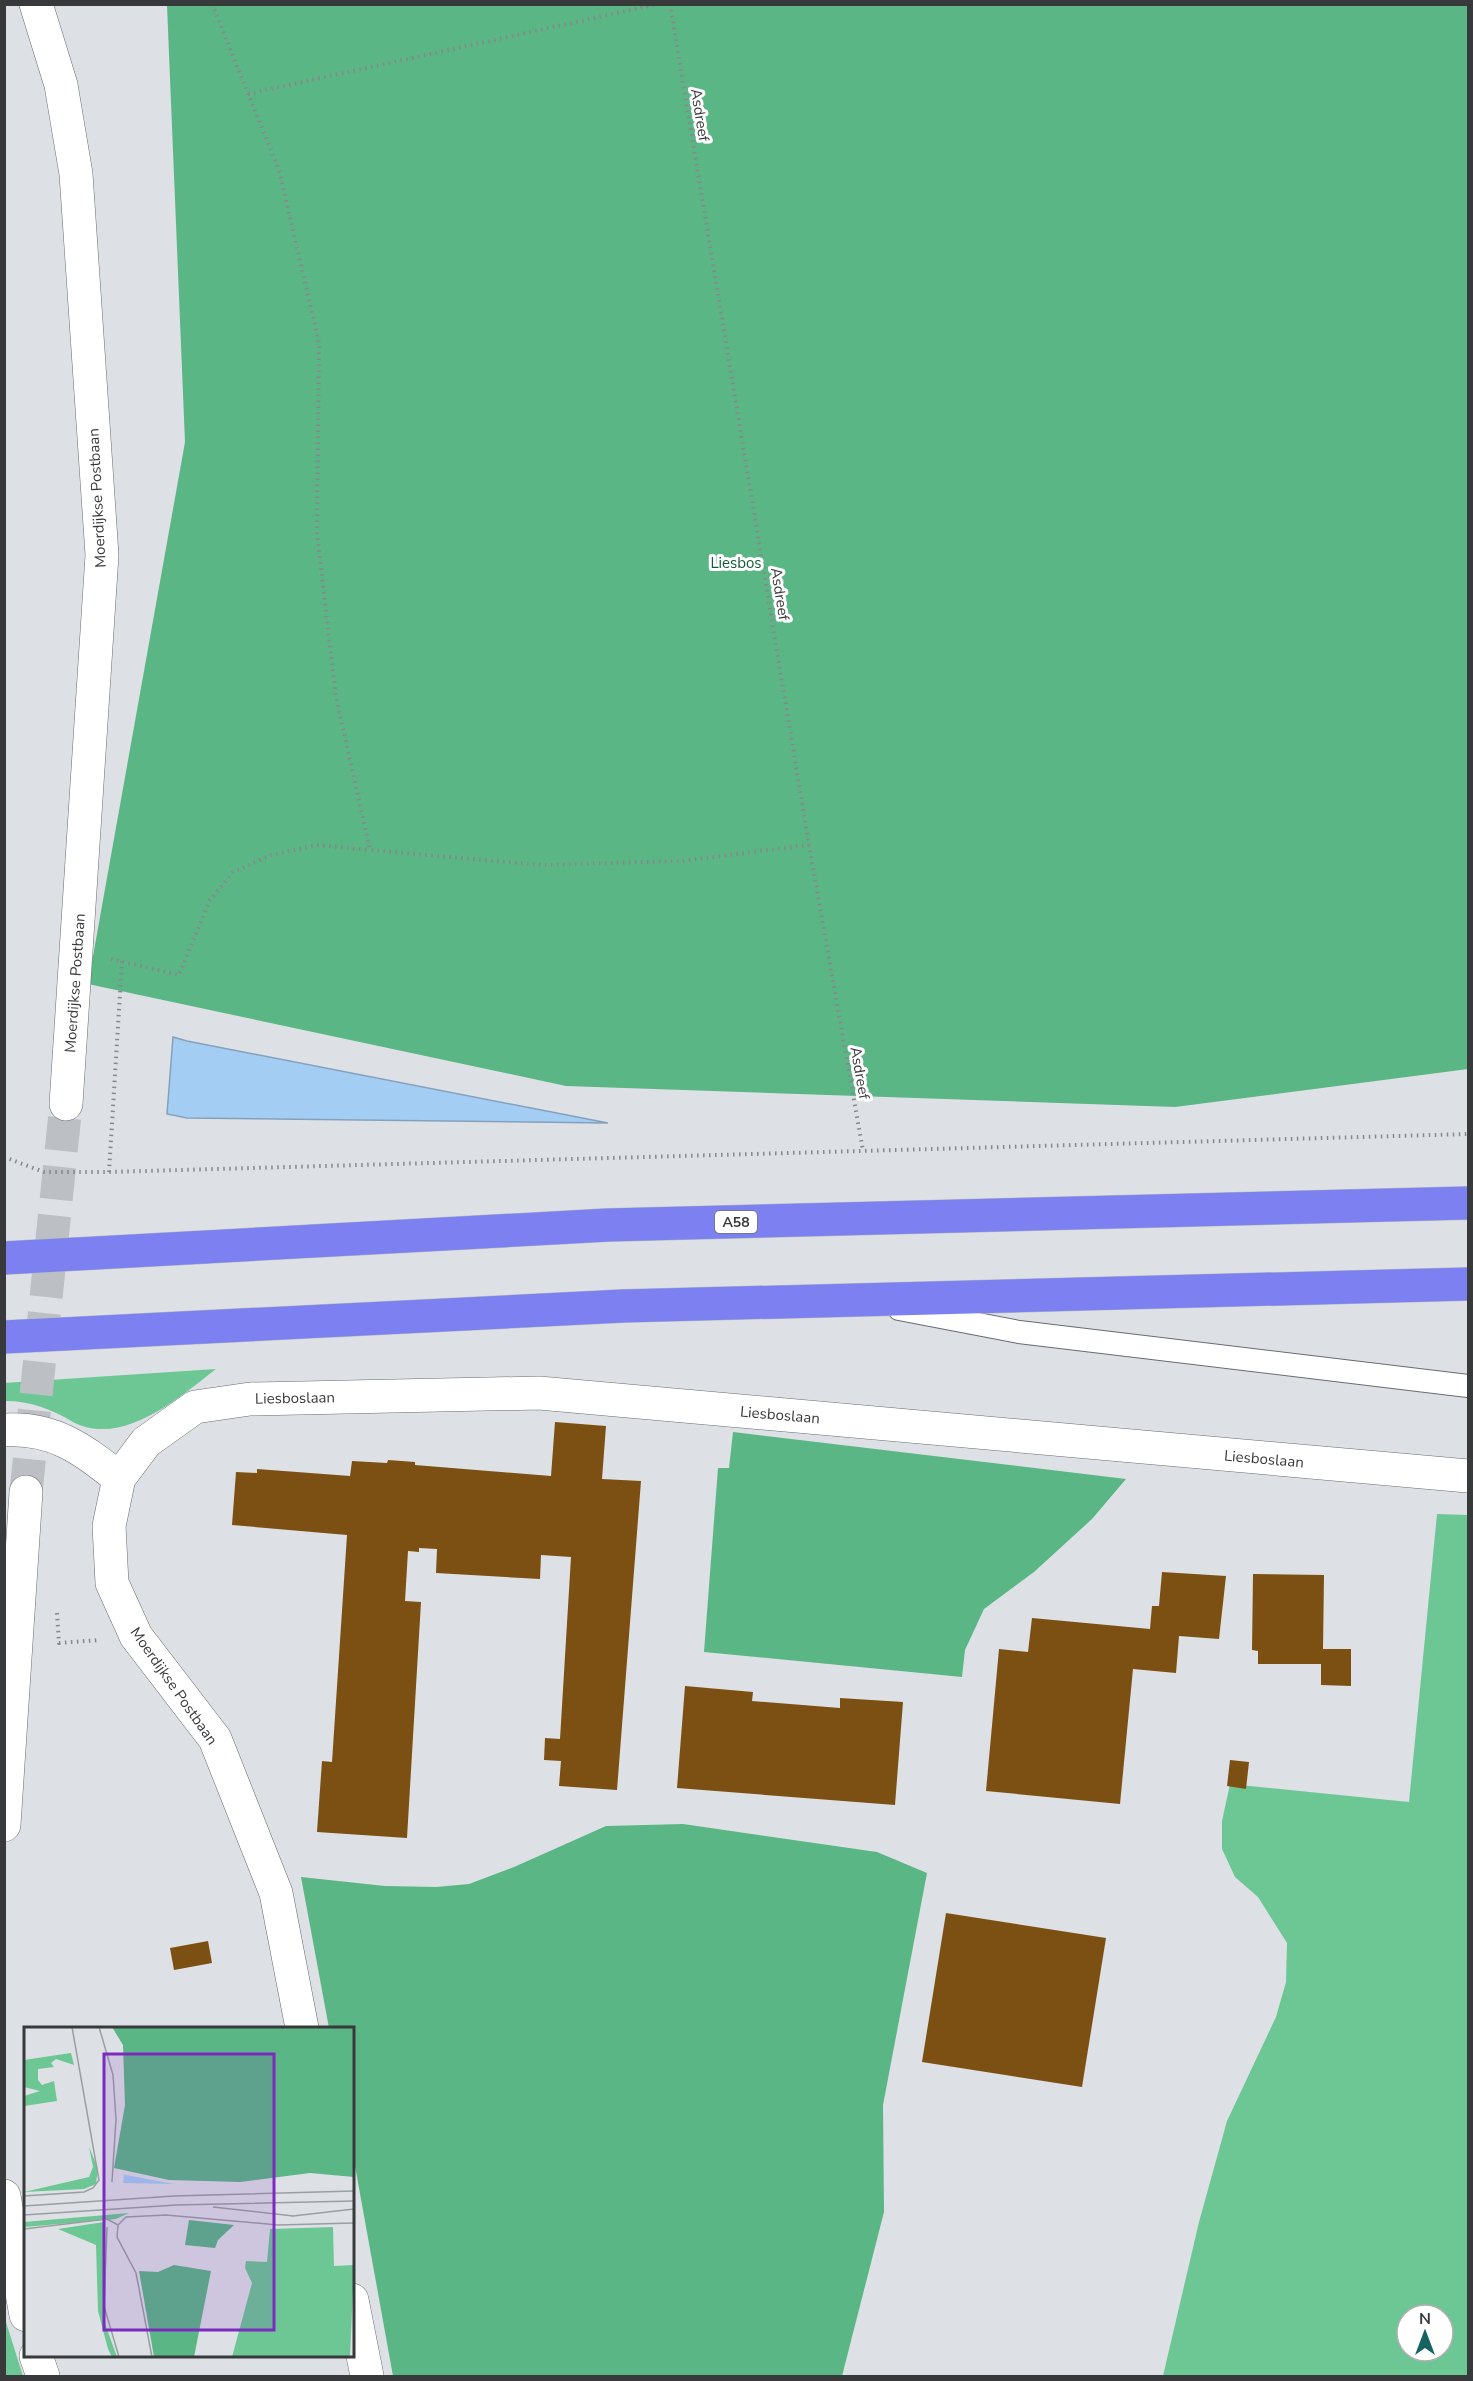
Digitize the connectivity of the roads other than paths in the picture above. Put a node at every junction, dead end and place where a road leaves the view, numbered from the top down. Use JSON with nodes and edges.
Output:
{"nodes":[{"id":1,"x":36,"y":4,"type":"edge"},
{"id":2,"x":66,"y":1104,"type":"tunnel mouth"},
{"id":3,"x":1468,"y":1203,"type":"edge"},
{"id":4,"x":4,"y":1258,"type":"edge"},
{"id":5,"x":1468,"y":1284,"type":"edge"},
{"id":6,"x":847,"y":1299,"type":"junction"},
{"id":7,"x":4,"y":1336,"type":"edge"},
{"id":8,"x":1468,"y":1386,"type":"edge"},
{"id":9,"x":15,"y":1429,"type":"edge"},
{"id":10,"x":1468,"y":1476,"type":"edge"},
{"id":11,"x":119,"y":1478,"type":"junction"},
{"id":12,"x":26,"y":1492,"type":"tunnel mouth"},
{"id":13,"x":4,"y":1825,"type":"edge"},
{"id":14,"x":302,"y":2027,"type":"edge"},
{"id":15,"x":4,"y":2196,"type":"edge"},
{"id":16,"x":24,"y":2304,"type":"edge"},
{"id":17,"x":354,"y":2310,"type":"edge"},
{"id":18,"x":37,"y":2357,"type":"edge"},
{"id":19,"x":43,"y":2376,"type":"edge"},
{"id":20,"x":367,"y":2376,"type":"edge"}],
"edges":[{"from":1,"to":2,"type":"street","name":"Moerdijkse Postbaan"},
{"from":3,"to":4,"type":"highway","number":"A58"},
{"from":5,"to":6,"type":"highway"},
{"from":6,"to":7,"type":"highway"},
{"from":6,"to":8,"type":"lane"},
{"from":9,"to":11,"type":"street"},
{"from":10,"to":11,"type":"street","name":"Liesboslaan"},
{"from":11,"to":14,"type":"street","name":"Moerdijkse Postbaan"},
{"from":12,"to":13,"type":"street"},
{"from":15,"to":16,"type":"street"},
{"from":17,"to":20,"type":"street"},
{"from":18,"to":19,"type":"street"}]}
